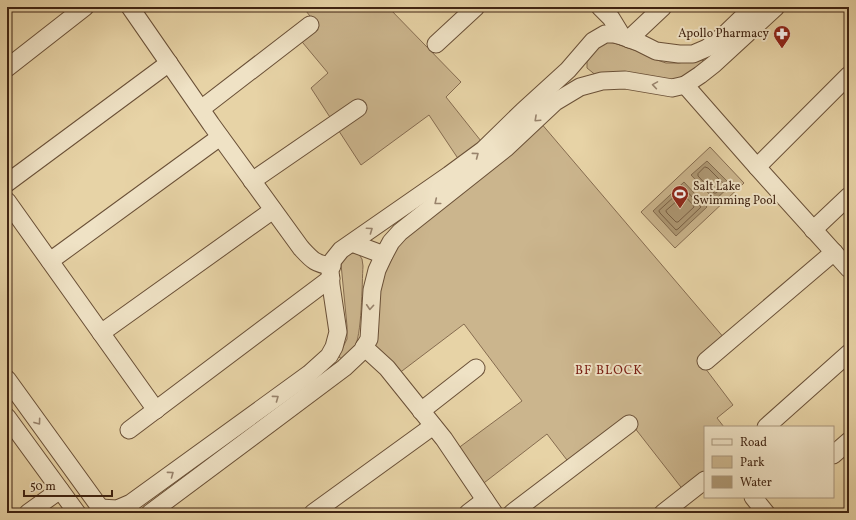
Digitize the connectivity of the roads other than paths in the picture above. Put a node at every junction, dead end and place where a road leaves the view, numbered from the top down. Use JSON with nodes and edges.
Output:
{"nodes":[{"id":1,"x":85,"y":7,"type":"edge"},
{"id":2,"x":130,"y":7,"type":"edge"},
{"id":3,"x":476,"y":7,"type":"edge"},
{"id":4,"x":600,"y":7,"type":"edge"},
{"id":5,"x":663,"y":7,"type":"edge"},
{"id":6,"x":753,"y":7,"type":"edge"},
{"id":7,"x":776,"y":7,"type":"edge"},
{"id":8,"x":310,"y":25,"type":"dead end"},
{"id":9,"x":625,"y":37,"type":"junction"},
{"id":10,"x":436,"y":44,"type":"dead end"},
{"id":11,"x":707,"y":48,"type":"junction"},
{"id":12,"x":169,"y":63,"type":"junction"},
{"id":13,"x":714,"y":64,"type":"junction"},
{"id":14,"x":7,"y":68,"type":"edge"},
{"id":15,"x":568,"y":70,"type":"junction"},
{"id":16,"x":849,"y":75,"type":"edge"},
{"id":17,"x":685,"y":85,"type":"junction"},
{"id":18,"x":580,"y":87,"type":"junction"},
{"id":19,"x":358,"y":108,"type":"dead end"},
{"id":20,"x":201,"y":109,"type":"junction"},
{"id":21,"x":220,"y":137,"type":"junction"},
{"id":22,"x":757,"y":167,"type":"junction"},
{"id":23,"x":252,"y":181,"type":"junction"},
{"id":24,"x":7,"y":183,"type":"edge"},
{"id":25,"x":849,"y":196,"type":"edge"},
{"id":26,"x":7,"y":201,"type":"edge"},
{"id":27,"x":273,"y":210,"type":"junction"},
{"id":28,"x":813,"y":230,"type":"junction"},
{"id":29,"x":352,"y":243,"type":"junction"},
{"id":30,"x":834,"y":252,"type":"junction"},
{"id":31,"x":384,"y":255,"type":"junction"},
{"id":32,"x":50,"y":261,"type":"junction"},
{"id":33,"x":849,"y":269,"type":"edge"},
{"id":34,"x":331,"y":272,"type":"junction"},
{"id":35,"x":101,"y":333,"type":"junction"},
{"id":36,"x":364,"y":347,"type":"junction"},
{"id":37,"x":849,"y":354,"type":"edge"},
{"id":38,"x":329,"y":356,"type":"junction"},
{"id":39,"x":706,"y":361,"type":"dead end"},
{"id":40,"x":344,"y":368,"type":"junction"},
{"id":41,"x":476,"y":368,"type":"dead end"},
{"id":42,"x":7,"y":379,"type":"edge"},
{"id":43,"x":21,"y":398,"type":"junction"},
{"id":44,"x":7,"y":408,"type":"edge"},
{"id":45,"x":156,"y":410,"type":"junction"},
{"id":46,"x":421,"y":411,"type":"junction"},
{"id":47,"x":7,"y":417,"type":"edge"},
{"id":48,"x":629,"y":424,"type":"dead end"},
{"id":49,"x":433,"y":426,"type":"junction"},
{"id":50,"x":767,"y":426,"type":"edge"},
{"id":51,"x":129,"y":430,"type":"dead end"},
{"id":52,"x":222,"y":437,"type":"junction"},
{"id":53,"x":849,"y":441,"type":"edge"},
{"id":54,"x":232,"y":451,"type":"junction"},
{"id":55,"x":834,"y":454,"type":"edge"},
{"id":56,"x":704,"y":481,"type":"edge"},
{"id":57,"x":60,"y":490,"type":"junction"},
{"id":58,"x":754,"y":498,"type":"edge"},
{"id":59,"x":490,"y":507,"type":"edge"},
{"id":60,"x":102,"y":511,"type":"edge"},
{"id":61,"x":28,"y":513,"type":"edge"},
{"id":62,"x":77,"y":513,"type":"edge"},
{"id":63,"x":150,"y":513,"type":"edge"},
{"id":64,"x":313,"y":513,"type":"edge"},
{"id":65,"x":468,"y":513,"type":"edge"},
{"id":66,"x":512,"y":513,"type":"edge"},
{"id":67,"x":663,"y":513,"type":"edge"},
{"id":68,"x":766,"y":513,"type":"edge"}],
"edges":[{"from":1,"to":14,"type":"street"},
{"from":2,"to":12,"type":"street"},
{"from":3,"to":10,"type":"street"},
{"from":4,"to":9,"type":"street"},
{"from":5,"to":9,"type":"street"},
{"from":6,"to":11,"type":"street"},
{"from":7,"to":13,"type":"street"},
{"from":8,"to":20,"type":"street"},
{"from":9,"to":11,"type":"street"},
{"from":9,"to":15,"type":"street"},
{"from":11,"to":13,"type":"street"},
{"from":12,"to":20,"type":"street"},
{"from":12,"to":24,"type":"street"},
{"from":13,"to":17,"type":"street"},
{"from":15,"to":18,"type":"street"},
{"from":29,"to":15,"type":"street","one_way":true},
{"from":16,"to":22,"type":"street"},
{"from":17,"to":18,"type":"street","one_way":true},
{"from":17,"to":22,"type":"street"},
{"from":18,"to":31,"type":"street","one_way":true},
{"from":19,"to":23,"type":"street"},
{"from":20,"to":21,"type":"street"},
{"from":21,"to":23,"type":"street"},
{"from":21,"to":32,"type":"street"},
{"from":22,"to":28,"type":"street"},
{"from":23,"to":27,"type":"street"},
{"from":25,"to":28,"type":"street"},
{"from":26,"to":32,"type":"street"},
{"from":27,"to":34,"type":"street"},
{"from":27,"to":35,"type":"street"},
{"from":28,"to":30,"type":"street"},
{"from":29,"to":31,"type":"street"},
{"from":29,"to":34,"type":"street"},
{"from":30,"to":33,"type":"street"},
{"from":30,"to":39,"type":"street"},
{"from":31,"to":36,"type":"street","one_way":true},
{"from":32,"to":35,"type":"street"},
{"from":34,"to":38,"type":"street"},
{"from":34,"to":45,"type":"street"},
{"from":35,"to":45,"type":"street"},
{"from":36,"to":40,"type":"street"},
{"from":36,"to":46,"type":"street"},
{"from":37,"to":50,"type":"street"},
{"from":38,"to":40,"type":"street"},
{"from":52,"to":38,"type":"street","one_way":true},
{"from":40,"to":54,"type":"street"},
{"from":41,"to":46,"type":"street"},
{"from":42,"to":43,"type":"street"},
{"from":43,"to":44,"type":"street"},
{"from":43,"to":60,"type":"street","one_way":true},
{"from":45,"to":51,"type":"street"},
{"from":46,"to":49,"type":"street"},
{"from":47,"to":57,"type":"street"},
{"from":48,"to":66,"type":"street"},
{"from":49,"to":59,"type":"street"},
{"from":49,"to":64,"type":"street"},
{"from":52,"to":54,"type":"street"},
{"from":60,"to":52,"type":"street","one_way":true},
{"from":53,"to":55,"type":"street"},
{"from":54,"to":63,"type":"street"},
{"from":56,"to":67,"type":"street"},
{"from":57,"to":61,"type":"street"},
{"from":57,"to":62,"type":"street"},
{"from":58,"to":68,"type":"street"},
{"from":59,"to":65,"type":"street"}]}
